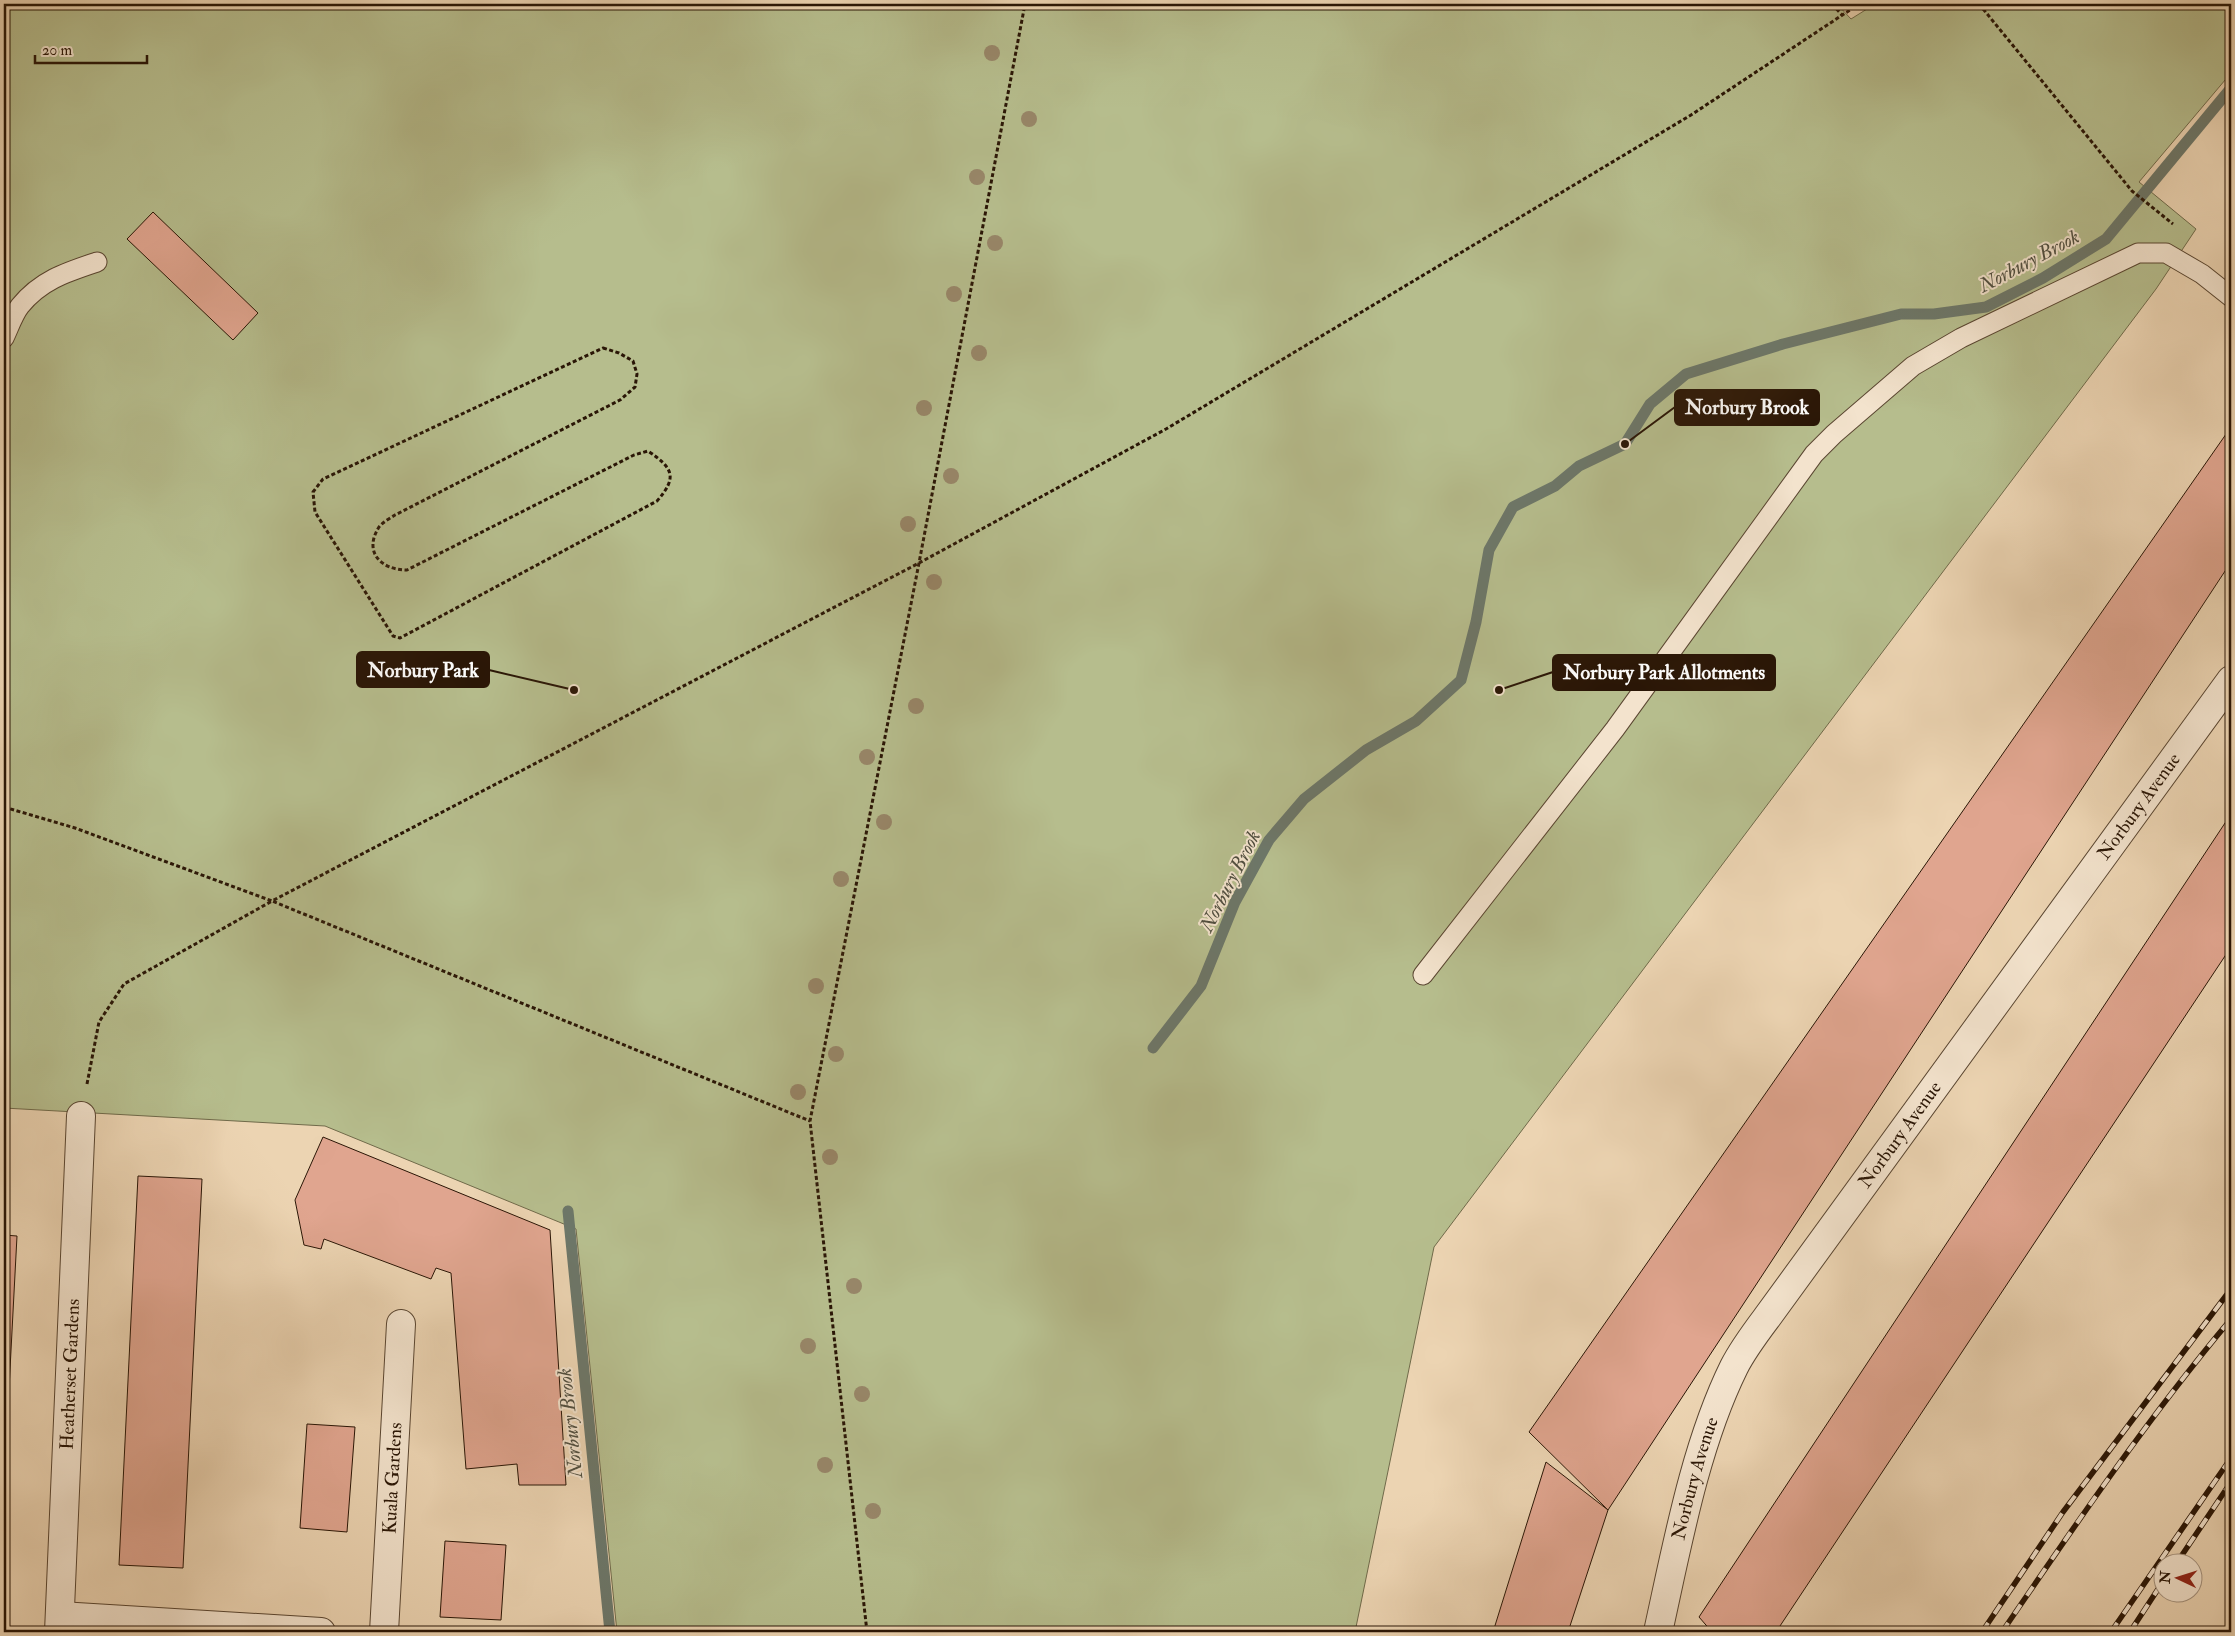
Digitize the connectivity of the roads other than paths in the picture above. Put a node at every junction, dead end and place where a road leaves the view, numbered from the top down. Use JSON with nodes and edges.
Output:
{"nodes":[{"id":1,"x":98,"y":262,"type":"dead end"},
{"id":2,"x":2231,"y":297,"type":"edge"},
{"id":3,"x":4,"y":338,"type":"edge"},
{"id":4,"x":2231,"y":680,"type":"edge"},
{"id":5,"x":1423,"y":975,"type":"dead end"},
{"id":6,"x":81,"y":1116,"type":"road end"},
{"id":7,"x":401,"y":1324,"type":"dead end"},
{"id":8,"x":59,"y":1624,"type":"edge"},
{"id":9,"x":321,"y":1632,"type":"edge"},
{"id":10,"x":384,"y":1632,"type":"edge"},
{"id":11,"x":1658,"y":1632,"type":"edge"}],
"edges":[{"from":1,"to":3,"type":"lane"},
{"from":2,"to":5,"type":"lane"},
{"from":4,"to":11,"type":"street","name":"Norbury Avenue"},
{"from":6,"to":8,"type":"street","name":"Heatherset Gardens"},
{"from":7,"to":10,"type":"street","name":"Kuala Gardens"},
{"from":8,"to":9,"type":"street"}]}
